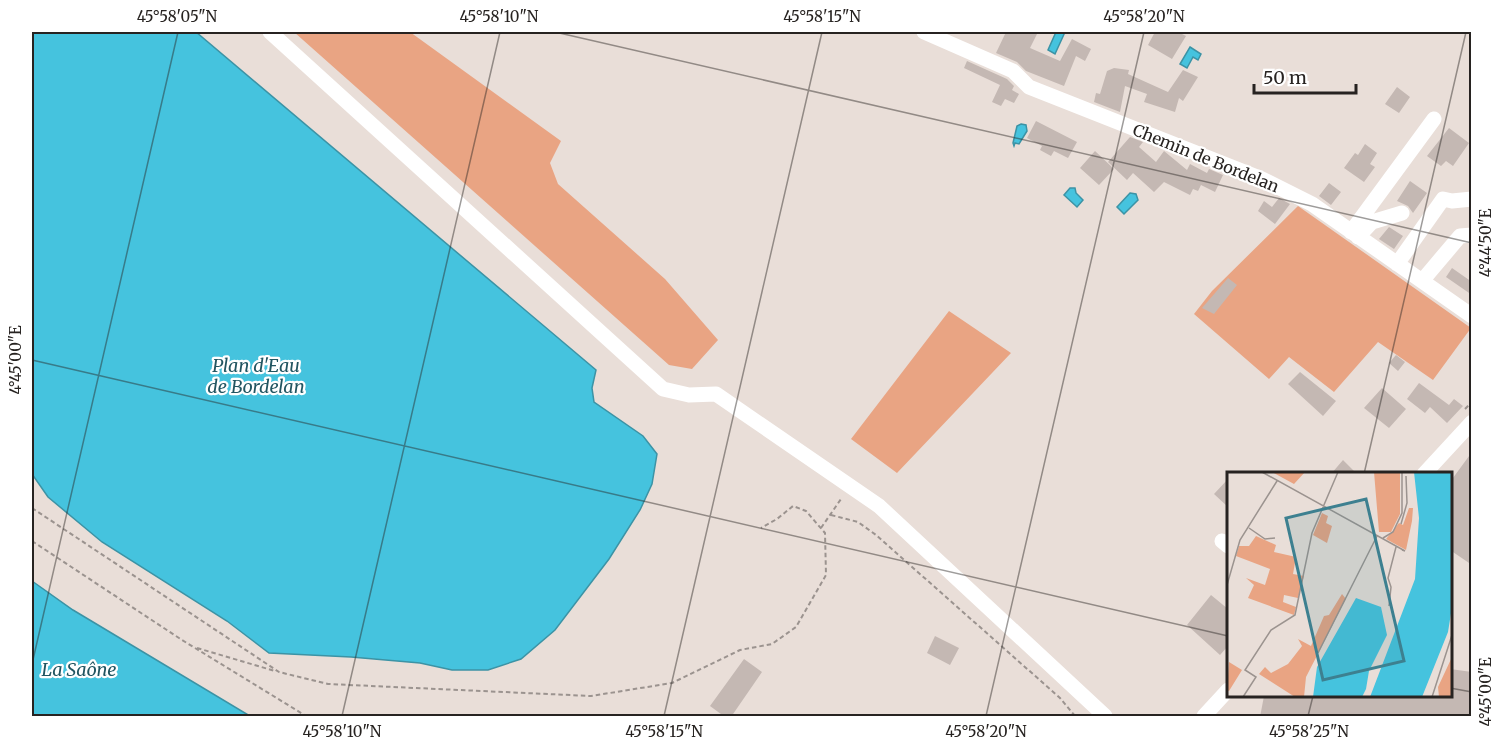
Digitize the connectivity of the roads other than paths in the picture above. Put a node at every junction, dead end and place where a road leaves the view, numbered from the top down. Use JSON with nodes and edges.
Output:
{"nodes":[{"id":1,"x":270,"y":32,"type":"edge"},
{"id":2,"x":924,"y":32,"type":"edge"},
{"id":3,"x":1434,"y":119,"type":"dead end"},
{"id":4,"x":1472,"y":199,"type":"edge"},
{"id":5,"x":1401,"y":213,"type":"dead end"},
{"id":6,"x":1355,"y":234,"type":"junction"},
{"id":7,"x":1472,"y":235,"type":"edge"},
{"id":8,"x":1397,"y":264,"type":"junction"},
{"id":9,"x":1422,"y":281,"type":"junction"},
{"id":10,"x":1472,"y":316,"type":"edge"},
{"id":11,"x":1472,"y":422,"type":"edge"},
{"id":12,"x":1426,"y":472,"type":"edge"},
{"id":13,"x":1227,"y":691,"type":"edge"},
{"id":14,"x":1105,"y":717,"type":"edge"},
{"id":15,"x":1204,"y":717,"type":"edge"}],
"edges":[{"from":1,"to":14,"type":"street"},
{"from":2,"to":6,"type":"street","name":"Chemin de Bordelan"},
{"from":3,"to":6,"type":"street"},
{"from":4,"to":8,"type":"street"},
{"from":5,"to":6,"type":"street"},
{"from":6,"to":8,"type":"street","name":"Chemin de Bordelan"},
{"from":7,"to":9,"type":"street"},
{"from":8,"to":9,"type":"street","name":"Chemin de Bordelan"},
{"from":9,"to":10,"type":"street","name":"Chemin de Bordelan"},
{"from":11,"to":12,"type":"street"},
{"from":13,"to":15,"type":"street"}]}
